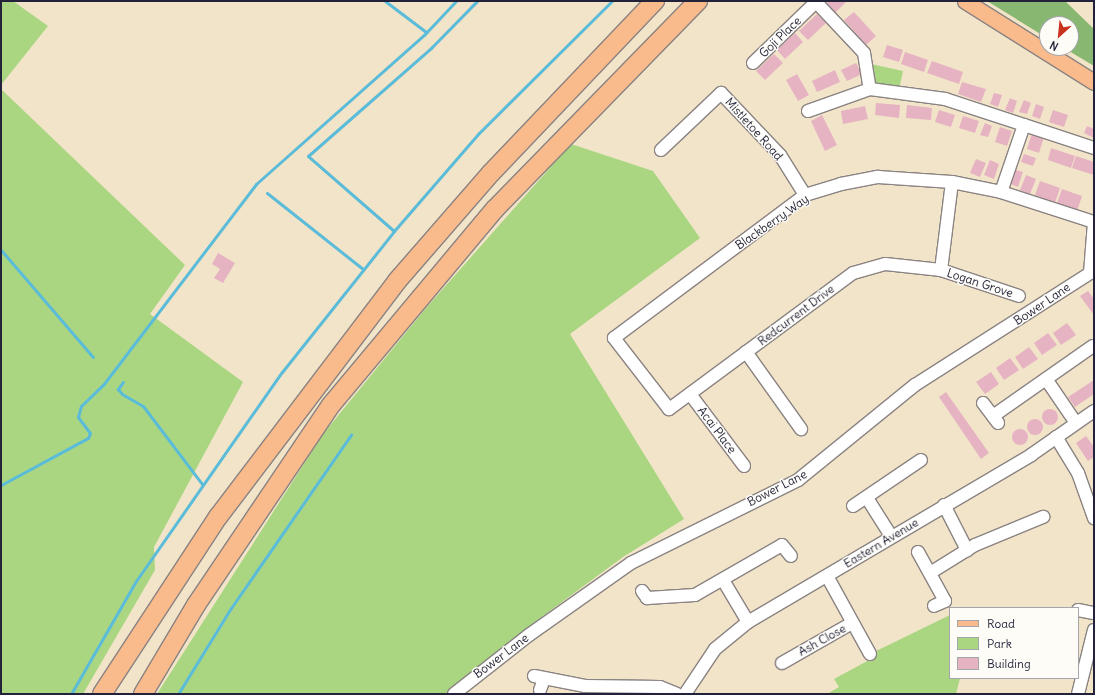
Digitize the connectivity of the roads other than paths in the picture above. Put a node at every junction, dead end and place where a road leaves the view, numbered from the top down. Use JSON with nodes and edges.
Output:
{"nodes":[{"id":1,"x":655,"y":1,"type":"edge"},
{"id":2,"x":698,"y":1,"type":"edge"},
{"id":3,"x":965,"y":1,"type":"edge"},
{"id":4,"x":753,"y":63,"type":"dead end"},
{"id":5,"x":1094,"y":82,"type":"edge"},
{"id":6,"x":870,"y":89,"type":"junction"},
{"id":7,"x":808,"y":111,"type":"dead end"},
{"id":8,"x":1024,"y":125,"type":"junction"},
{"id":9,"x":1094,"y":148,"type":"edge"},
{"id":10,"x":661,"y":150,"type":"dead end"},
{"id":11,"x":952,"y":182,"type":"junction"},
{"id":12,"x":1001,"y":192,"type":"junction"},
{"id":13,"x":805,"y":196,"type":"junction"},
{"id":14,"x":1094,"y":222,"type":"edge"},
{"id":15,"x":941,"y":270,"type":"junction"},
{"id":16,"x":1019,"y":296,"type":"dead end"},
{"id":17,"x":614,"y":338,"type":"joint"},
{"id":18,"x":1092,"y":343,"type":"edge"},
{"id":19,"x":746,"y":352,"type":"junction"},
{"id":20,"x":1046,"y":379,"type":"junction"},
{"id":21,"x":690,"y":394,"type":"junction"},
{"id":22,"x":983,"y":403,"type":"dead end"},
{"id":23,"x":1094,"y":411,"type":"edge"},
{"id":24,"x":1076,"y":423,"type":"junction"},
{"id":25,"x":801,"y":429,"type":"dead end"},
{"id":26,"x":1056,"y":437,"type":"junction"},
{"id":27,"x":921,"y":460,"type":"dead end"},
{"id":28,"x":744,"y":466,"type":"dead end"},
{"id":29,"x":867,"y":498,"type":"junction"},
{"id":30,"x":944,"y":505,"type":"junction"},
{"id":31,"x":853,"y":506,"type":"dead end"},
{"id":32,"x":1043,"y":517,"type":"dead end"},
{"id":33,"x":1094,"y":518,"type":"edge"},
{"id":34,"x":891,"y":536,"type":"junction"},
{"id":35,"x":967,"y":550,"type":"junction"},
{"id":36,"x":918,"y":552,"type":"dead end"},
{"id":37,"x":791,"y":556,"type":"dead end"},
{"id":38,"x":930,"y":573,"type":"junction"},
{"id":39,"x":827,"y":576,"type":"junction"},
{"id":40,"x":723,"y":580,"type":"junction"},
{"id":41,"x":642,"y":598,"type":"dead end"},
{"id":42,"x":934,"y":606,"type":"dead end"},
{"id":43,"x":1079,"y":610,"type":"edge"},
{"id":44,"x":1094,"y":613,"type":"edge"},
{"id":45,"x":748,"y":622,"type":"junction"},
{"id":46,"x":852,"y":623,"type":"junction"},
{"id":47,"x":1094,"y":630,"type":"edge"},
{"id":48,"x":870,"y":654,"type":"dead end"},
{"id":49,"x":786,"y":655,"type":"dead end"},
{"id":50,"x":540,"y":682,"type":"dead end"},
{"id":51,"x":614,"y":691,"type":"edge"},
{"id":52,"x":102,"y":694,"type":"edge"},
{"id":53,"x":143,"y":694,"type":"edge"},
{"id":54,"x":454,"y":694,"type":"edge"},
{"id":55,"x":677,"y":694,"type":"edge"},
{"id":56,"x":685,"y":694,"type":"edge"},
{"id":57,"x":1078,"y":694,"type":"edge"}],
"edges":[{"from":1,"to":52,"type":"highway"},
{"from":2,"to":53,"type":"highway"},
{"from":3,"to":5,"type":"main road"},
{"from":4,"to":6,"type":"street","name":"Goji Place"},
{"from":6,"to":7,"type":"street"},
{"from":6,"to":8,"type":"street"},
{"from":8,"to":9,"type":"street"},
{"from":8,"to":12,"type":"street"},
{"from":10,"to":13,"type":"street","name":"Mistletoe Road"},
{"from":11,"to":12,"type":"street","name":"Blackberry Way"},
{"from":11,"to":13,"type":"street","name":"Blackberry Way"},
{"from":11,"to":15,"type":"street"},
{"from":12,"to":14,"type":"street","name":"Blackberry Way"},
{"from":13,"to":17,"type":"street","name":"Blackberry Way"},
{"from":14,"to":54,"type":"street","name":"Bower Lane"},
{"from":15,"to":16,"type":"street","name":"Logan Grove"},
{"from":15,"to":19,"type":"street","name":"Redcurrent Drive"},
{"from":17,"to":21,"type":"street","name":"Redcurrent Drive"},
{"from":18,"to":20,"type":"street"},
{"from":19,"to":21,"type":"street","name":"Redcurrent Drive"},
{"from":19,"to":25,"type":"street"},
{"from":20,"to":22,"type":"street"},
{"from":20,"to":24,"type":"street"},
{"from":21,"to":28,"type":"street","name":"Acai Place"},
{"from":23,"to":24,"type":"street","name":"Eastern Avenue"},
{"from":24,"to":26,"type":"street","name":"Eastern Avenue"},
{"from":26,"to":30,"type":"street","name":"Eastern Avenue"},
{"from":26,"to":33,"type":"street"},
{"from":27,"to":29,"type":"street"},
{"from":29,"to":31,"type":"street"},
{"from":29,"to":34,"type":"street"},
{"from":30,"to":34,"type":"street","name":"Eastern Avenue"},
{"from":30,"to":35,"type":"street"},
{"from":32,"to":35,"type":"street"},
{"from":34,"to":39,"type":"street","name":"Eastern Avenue"},
{"from":35,"to":38,"type":"street"},
{"from":36,"to":38,"type":"street"},
{"from":37,"to":40,"type":"street"},
{"from":38,"to":42,"type":"street"},
{"from":39,"to":45,"type":"street","name":"Eastern Avenue"},
{"from":39,"to":46,"type":"street","name":"Ash Close"},
{"from":40,"to":41,"type":"street"},
{"from":40,"to":45,"type":"street"},
{"from":43,"to":44,"type":"street"},
{"from":45,"to":56,"type":"street","name":"Eastern Avenue"},
{"from":46,"to":48,"type":"street","name":"Ash Close"},
{"from":46,"to":49,"type":"street","name":"Ash Close"},
{"from":47,"to":57,"type":"street"},
{"from":50,"to":51,"type":"street"},
{"from":51,"to":55,"type":"street"}]}
